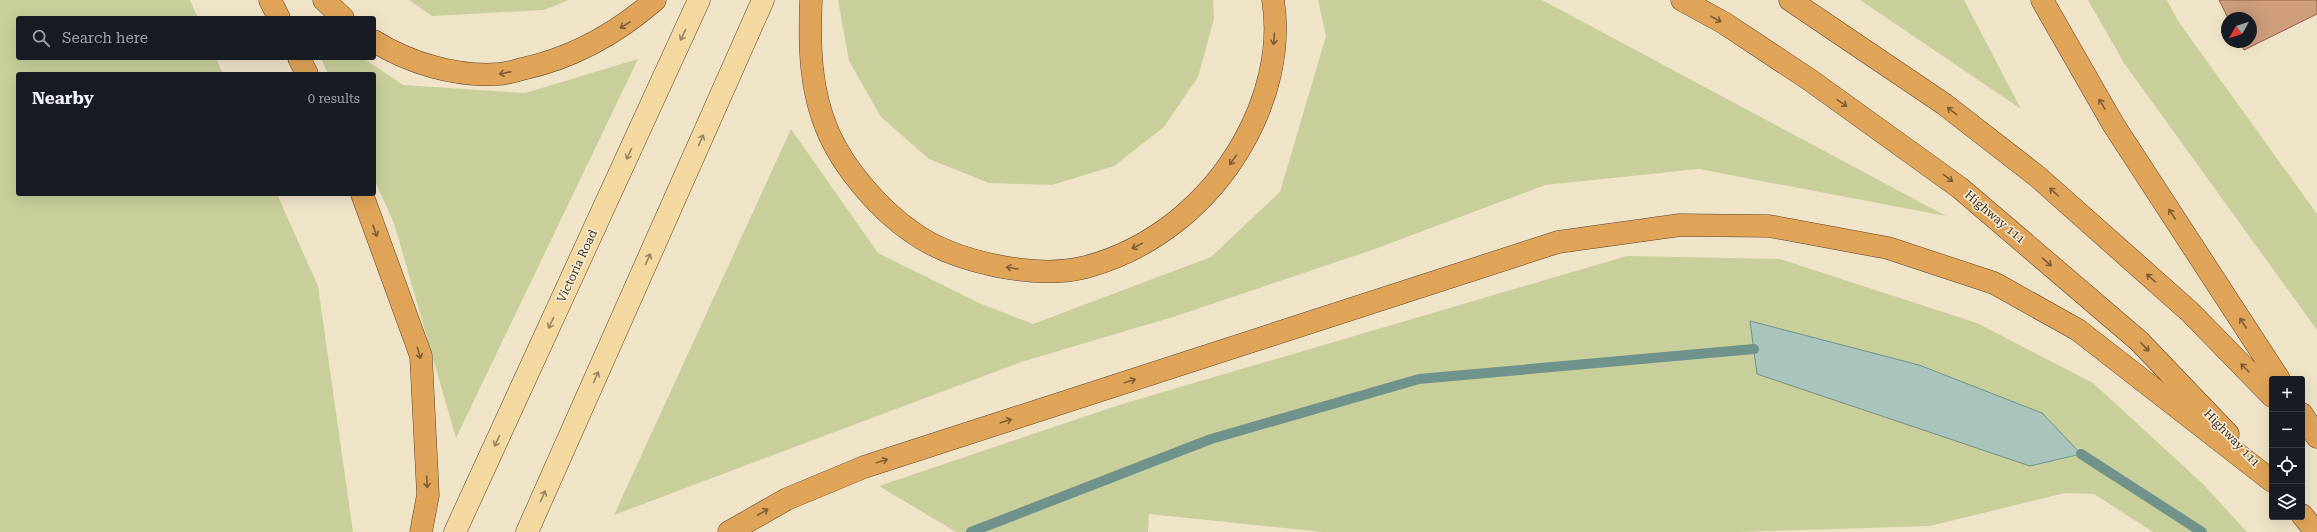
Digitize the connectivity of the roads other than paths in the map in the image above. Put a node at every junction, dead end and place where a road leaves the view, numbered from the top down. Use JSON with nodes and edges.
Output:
{"nodes":[{"id":1,"x":270,"y":0,"type":"edge"},
{"id":2,"x":324,"y":0,"type":"edge"},
{"id":3,"x":655,"y":0,"type":"edge"},
{"id":4,"x":699,"y":0,"type":"edge"},
{"id":5,"x":763,"y":0,"type":"edge"},
{"id":6,"x":811,"y":0,"type":"edge"},
{"id":7,"x":1273,"y":0,"type":"edge"},
{"id":8,"x":1682,"y":0,"type":"edge"},
{"id":9,"x":1790,"y":0,"type":"edge"},
{"id":10,"x":2042,"y":0,"type":"edge"},
{"id":11,"x":278,"y":16,"type":"edge"},
{"id":12,"x":341,"y":16,"type":"edge"},
{"id":13,"x":376,"y":41,"type":"edge"},
{"id":14,"x":300,"y":60,"type":"edge"},
{"id":15,"x":306,"y":72,"type":"edge"},
{"id":16,"x":363,"y":196,"type":"edge"},
{"id":17,"x":2277,"y":376,"type":"edge"},
{"id":18,"x":2269,"y":393,"type":"edge"},
{"id":19,"x":2305,"y":419,"type":"edge"},
{"id":20,"x":2305,"y":429,"type":"edge"},
{"id":21,"x":2317,"y":437,"type":"edge"},
{"id":22,"x":2317,"y":441,"type":"edge"},
{"id":23,"x":2269,"y":477,"type":"edge"},
{"id":24,"x":2269,"y":478,"type":"edge"},
{"id":25,"x":2305,"y":519,"type":"edge"},
{"id":26,"x":421,"y":532,"type":"edge"},
{"id":27,"x":455,"y":532,"type":"edge"},
{"id":28,"x":527,"y":532,"type":"edge"},
{"id":29,"x":729,"y":532,"type":"edge"},
{"id":30,"x":2316,"y":532,"type":"edge"}],
"edges":[{"from":1,"to":11,"type":"highway"},
{"from":2,"to":12,"type":"highway"},
{"from":3,"to":13,"type":"highway","one_way":true},
{"from":4,"to":27,"type":"main road","name":"Victoria Road","one_way":true},
{"from":28,"to":5,"type":"main road","one_way":true},
{"from":7,"to":6,"type":"highway","one_way":true},
{"from":8,"to":23,"type":"highway","name":"Highway 111","one_way":true},
{"from":18,"to":9,"type":"highway","one_way":true},
{"from":17,"to":10,"type":"highway","one_way":true},
{"from":14,"to":15,"type":"highway"},
{"from":16,"to":26,"type":"highway","one_way":true},
{"from":19,"to":21,"type":"highway"},
{"from":20,"to":22,"type":"highway"},
{"from":29,"to":24,"type":"highway","one_way":true},
{"from":25,"to":30,"type":"highway"}]}
